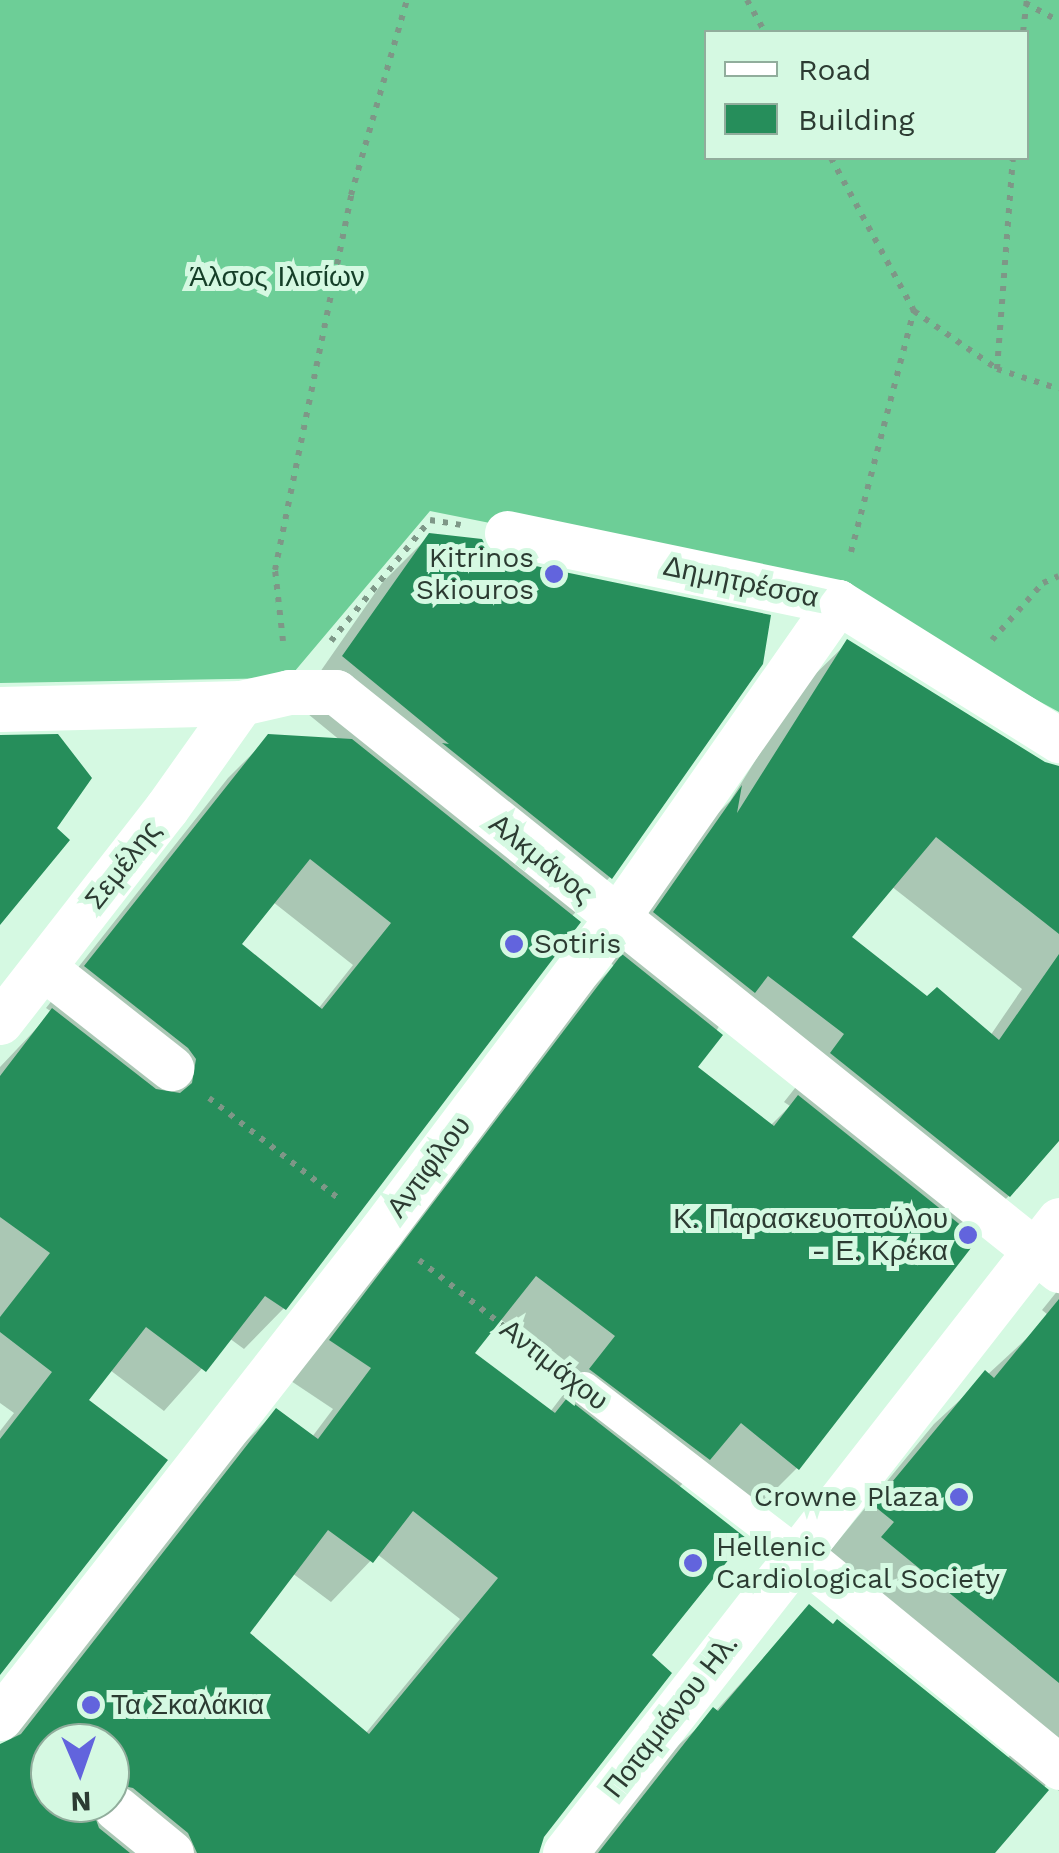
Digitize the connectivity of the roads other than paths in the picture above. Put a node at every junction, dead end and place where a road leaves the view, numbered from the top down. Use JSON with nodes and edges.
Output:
{"nodes":[{"id":1,"x":506,"y":533,"type":"dead end"},
{"id":2,"x":838,"y":602,"type":"junction"},
{"id":3,"x":240,"y":703,"type":"junction"},
{"id":4,"x":0,"y":708,"type":"edge"},
{"id":5,"x":1059,"y":740,"type":"edge"},
{"id":6,"x":616,"y":919,"type":"junction"},
{"id":7,"x":44,"y":968,"type":"junction"},
{"id":8,"x":0,"y":1022,"type":"edge"},
{"id":9,"x":171,"y":1068,"type":"road end"},
{"id":10,"x":1051,"y":1246,"type":"edge"},
{"id":11,"x":584,"y":1388,"type":"road end"},
{"id":12,"x":798,"y":1553,"type":"junction"},
{"id":13,"x":0,"y":1718,"type":"edge"},
{"id":14,"x":1059,"y":1767,"type":"edge"},
{"id":15,"x":130,"y":1819,"type":"edge"},
{"id":16,"x":171,"y":1853,"type":"edge"},
{"id":17,"x":565,"y":1853,"type":"edge"}],
"edges":[{"from":1,"to":2,"type":"street","name":"Δημητρέσσα"},
{"from":2,"to":5,"type":"street","name":"Δημητρέσσα"},
{"from":2,"to":6,"type":"street","name":"Αντιφίλου"},
{"from":3,"to":4,"type":"street","name":"Αλκμάνος"},
{"from":3,"to":6,"type":"street","name":"Αλκμάνος"},
{"from":3,"to":7,"type":"street","name":"Σεμέλης"},
{"from":6,"to":10,"type":"street","name":"Αλκμάνος"},
{"from":6,"to":13,"type":"street","name":"Αντιφίλου"},
{"from":7,"to":8,"type":"street","name":"Σεμέλης"},
{"from":7,"to":9,"type":"street"},
{"from":10,"to":12,"type":"street","name":"Ποταμιάνου Ηλ."},
{"from":11,"to":12,"type":"street","name":"Αντιμάχου"},
{"from":12,"to":14,"type":"street","name":"Αντιμάχου"},
{"from":12,"to":17,"type":"street","name":"Ποταμιάνου Ηλ."},
{"from":15,"to":16,"type":"street"}]}
